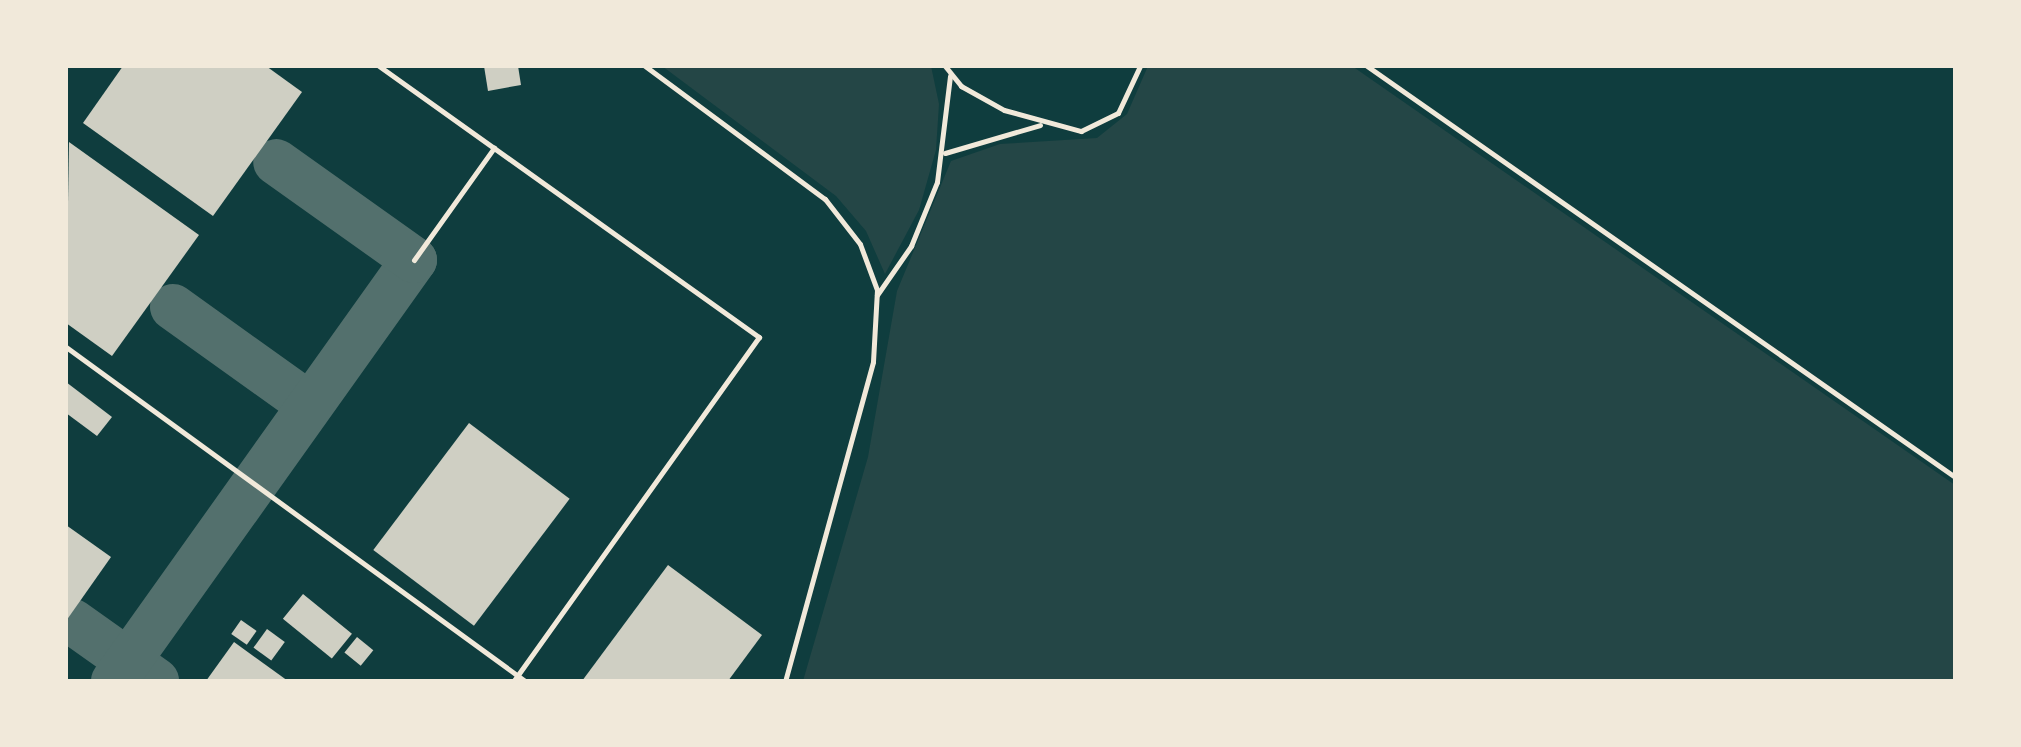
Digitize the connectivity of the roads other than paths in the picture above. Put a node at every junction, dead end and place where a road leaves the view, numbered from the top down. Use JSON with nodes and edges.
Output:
{"nodes":[{"id":1,"x":379,"y":66,"type":"edge"},
{"id":2,"x":645,"y":66,"type":"edge"},
{"id":3,"x":945,"y":66,"type":"edge"},
{"id":4,"x":1140,"y":66,"type":"edge"},
{"id":5,"x":1367,"y":66,"type":"edge"},
{"id":6,"x":950,"y":75,"type":"junction"},
{"id":7,"x":1042,"y":124,"type":"junction"},
{"id":8,"x":494,"y":148,"type":"junction"},
{"id":9,"x":945,"y":153,"type":"junction"},
{"id":10,"x":414,"y":260,"type":"dead end"},
{"id":11,"x":877,"y":295,"type":"junction"},
{"id":12,"x":66,"y":347,"type":"edge"},
{"id":13,"x":1955,"y":477,"type":"edge"},
{"id":14,"x":516,"y":678,"type":"edge"},
{"id":15,"x":525,"y":681,"type":"edge"},
{"id":16,"x":785,"y":681,"type":"edge"}],
"edges":[{"from":1,"to":8,"type":"lane"},
{"from":2,"to":11,"type":"lane"},
{"from":3,"to":6,"type":"lane"},
{"from":4,"to":7,"type":"lane"},
{"from":5,"to":13,"type":"lane"},
{"from":6,"to":7,"type":"lane"},
{"from":6,"to":9,"type":"lane"},
{"from":7,"to":9,"type":"lane"},
{"from":8,"to":10,"type":"lane"},
{"from":8,"to":14,"type":"lane"},
{"from":9,"to":11,"type":"lane"},
{"from":11,"to":16,"type":"lane"},
{"from":12,"to":14,"type":"lane"},
{"from":14,"to":15,"type":"lane"}]}
